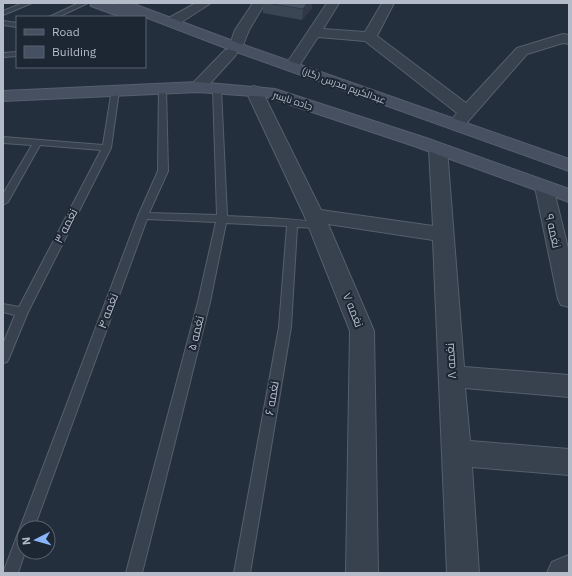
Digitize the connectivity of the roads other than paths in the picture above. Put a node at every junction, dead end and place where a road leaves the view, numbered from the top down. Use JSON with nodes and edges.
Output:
{"nodes":[{"id":1,"x":29,"y":3,"type":"edge"},
{"id":2,"x":85,"y":3,"type":"edge"},
{"id":3,"x":96,"y":3,"type":"edge"},
{"id":4,"x":119,"y":3,"type":"edge"},
{"id":5,"x":205,"y":3,"type":"edge"},
{"id":6,"x":259,"y":3,"type":"edge"},
{"id":7,"x":333,"y":3,"type":"edge"},
{"id":8,"x":388,"y":3,"type":"edge"},
{"id":9,"x":3,"y":13,"type":"edge"},
{"id":10,"x":54,"y":16,"type":"edge"},
{"id":11,"x":131,"y":16,"type":"edge"},
{"id":12,"x":146,"y":21,"type":"edge"},
{"id":13,"x":172,"y":22,"type":"junction"},
{"id":14,"x":3,"y":23,"type":"edge"},
{"id":15,"x":16,"y":25,"type":"edge"},
{"id":16,"x":314,"y":32,"type":"junction"},
{"id":17,"x":369,"y":37,"type":"junction"},
{"id":18,"x":569,"y":40,"type":"edge"},
{"id":19,"x":233,"y":50,"type":"junction"},
{"id":20,"x":16,"y":54,"type":"edge"},
{"id":21,"x":3,"y":55,"type":"edge"},
{"id":22,"x":292,"y":66,"type":"junction"},
{"id":23,"x":198,"y":87,"type":"junction"},
{"id":24,"x":162,"y":89,"type":"junction"},
{"id":25,"x":218,"y":89,"type":"junction"},
{"id":26,"x":115,"y":91,"type":"junction"},
{"id":27,"x":254,"y":91,"type":"junction"},
{"id":28,"x":3,"y":96,"type":"edge"},
{"id":29,"x":467,"y":112,"type":"junction"},
{"id":30,"x":455,"y":126,"type":"junction"},
{"id":31,"x":3,"y":140,"type":"edge"},
{"id":32,"x":38,"y":142,"type":"junction"},
{"id":33,"x":107,"y":148,"type":"junction"},
{"id":34,"x":438,"y":149,"type":"junction"},
{"id":35,"x":569,"y":165,"type":"edge"},
{"id":36,"x":569,"y":175,"type":"edge"},
{"id":37,"x":544,"y":187,"type":"junction"},
{"id":38,"x":569,"y":196,"type":"edge"},
{"id":39,"x":3,"y":202,"type":"edge"},
{"id":40,"x":143,"y":216,"type":"junction"},
{"id":41,"x":222,"y":219,"type":"junction"},
{"id":42,"x":316,"y":220,"type":"junction"},
{"id":43,"x":292,"y":222,"type":"junction"},
{"id":44,"x":443,"y":235,"type":"junction"},
{"id":45,"x":568,"y":295,"type":"edge"},
{"id":46,"x":3,"y":308,"type":"edge"},
{"id":47,"x":22,"y":312,"type":"junction"},
{"id":48,"x":3,"y":358,"type":"edge"},
{"id":49,"x":452,"y":376,"type":"junction"},
{"id":50,"x":569,"y":386,"type":"edge"},
{"id":51,"x":457,"y":453,"type":"junction"},
{"id":52,"x":569,"y":462,"type":"edge"},
{"id":53,"x":30,"y":520,"type":"edge"},
{"id":54,"x":16,"y":557,"type":"edge"},
{"id":55,"x":569,"y":571,"type":"edge"},
{"id":56,"x":10,"y":573,"type":"edge"},
{"id":57,"x":134,"y":573,"type":"edge"},
{"id":58,"x":242,"y":573,"type":"edge"},
{"id":59,"x":362,"y":573,"type":"edge"},
{"id":60,"x":463,"y":573,"type":"edge"},
{"id":61,"x":563,"y":573,"type":"edge"}],
"edges":[{"from":1,"to":9,"type":"lane"},
{"from":2,"to":10,"type":"lane"},
{"from":3,"to":11,"type":"street"},
{"from":4,"to":13,"type":"street","name":"عبدالکریم مدرس (گاز)"},
{"from":5,"to":13,"type":"street"},
{"from":6,"to":19,"type":"street"},
{"from":7,"to":16,"type":"street"},
{"from":8,"to":17,"type":"street"},
{"from":12,"to":19,"type":"street","name":"عبدالکریم مدرس (گاز)"},
{"from":13,"to":19,"type":"street","name":"عبدالکریم مدرس (گاز)"},
{"from":14,"to":15,"type":"lane"},
{"from":16,"to":17,"type":"street"},
{"from":16,"to":22,"type":"street"},
{"from":17,"to":29,"type":"street"},
{"from":18,"to":29,"type":"street"},
{"from":19,"to":22,"type":"street","name":"عبدالکریم مدرس (گاز)"},
{"from":19,"to":23,"type":"street"},
{"from":19,"to":36,"type":"street","name":"عبدالکریم مدرس (گاز)"},
{"from":20,"to":21,"type":"lane"},
{"from":22,"to":30,"type":"street","name":"عبدالکریم مدرس (گاز)"},
{"from":23,"to":24,"type":"street","name":"جاده نایسر"},
{"from":23,"to":25,"type":"street","name":"جاده نایسر"},
{"from":24,"to":26,"type":"street","name":"جاده نایسر"},
{"from":24,"to":40,"type":"lane","name":"نغمه ۴"},
{"from":25,"to":27,"type":"street","name":"جاده نایسر"},
{"from":25,"to":41,"type":"lane","name":"نغمه ۵"},
{"from":26,"to":28,"type":"street","name":"جاده نایسر"},
{"from":26,"to":33,"type":"lane","name":"نغمه ۳"},
{"from":27,"to":34,"type":"street","name":"جاده نایسر"},
{"from":27,"to":42,"type":"street","name":"نغمه ۷"},
{"from":29,"to":30,"type":"street"},
{"from":30,"to":35,"type":"street","name":"عبدالکریم مدرس (گاز)"},
{"from":31,"to":32,"type":"lane"},
{"from":32,"to":33,"type":"lane"},
{"from":32,"to":39,"type":"lane"},
{"from":33,"to":47,"type":"lane","name":"نغمه ۳"},
{"from":34,"to":37,"type":"street","name":"جاده نایسر"},
{"from":34,"to":44,"type":"street","name":"نغمه ۸"},
{"from":37,"to":38,"type":"street","name":"جاده نایسر"},
{"from":37,"to":45,"type":"street","name":"نغمه ۹"},
{"from":40,"to":41,"type":"lane"},
{"from":40,"to":53,"type":"lane","name":"نغمه ۴"},
{"from":41,"to":43,"type":"lane"},
{"from":41,"to":57,"type":"lane","name":"نغمه ۵"},
{"from":42,"to":43,"type":"lane"},
{"from":42,"to":44,"type":"street"},
{"from":42,"to":59,"type":"street","name":"نغمه ۷"},
{"from":43,"to":58,"type":"lane","name":"نغمه ۶"},
{"from":44,"to":49,"type":"street","name":"نغمه ۸"},
{"from":46,"to":47,"type":"lane"},
{"from":47,"to":48,"type":"lane","name":"نغمه ۳"},
{"from":49,"to":50,"type":"street"},
{"from":49,"to":51,"type":"street","name":"نغمه ۸"},
{"from":51,"to":52,"type":"street"},
{"from":51,"to":60,"type":"street","name":"نغمه ۸"},
{"from":54,"to":56,"type":"lane"},
{"from":55,"to":61,"type":"street"}]}
